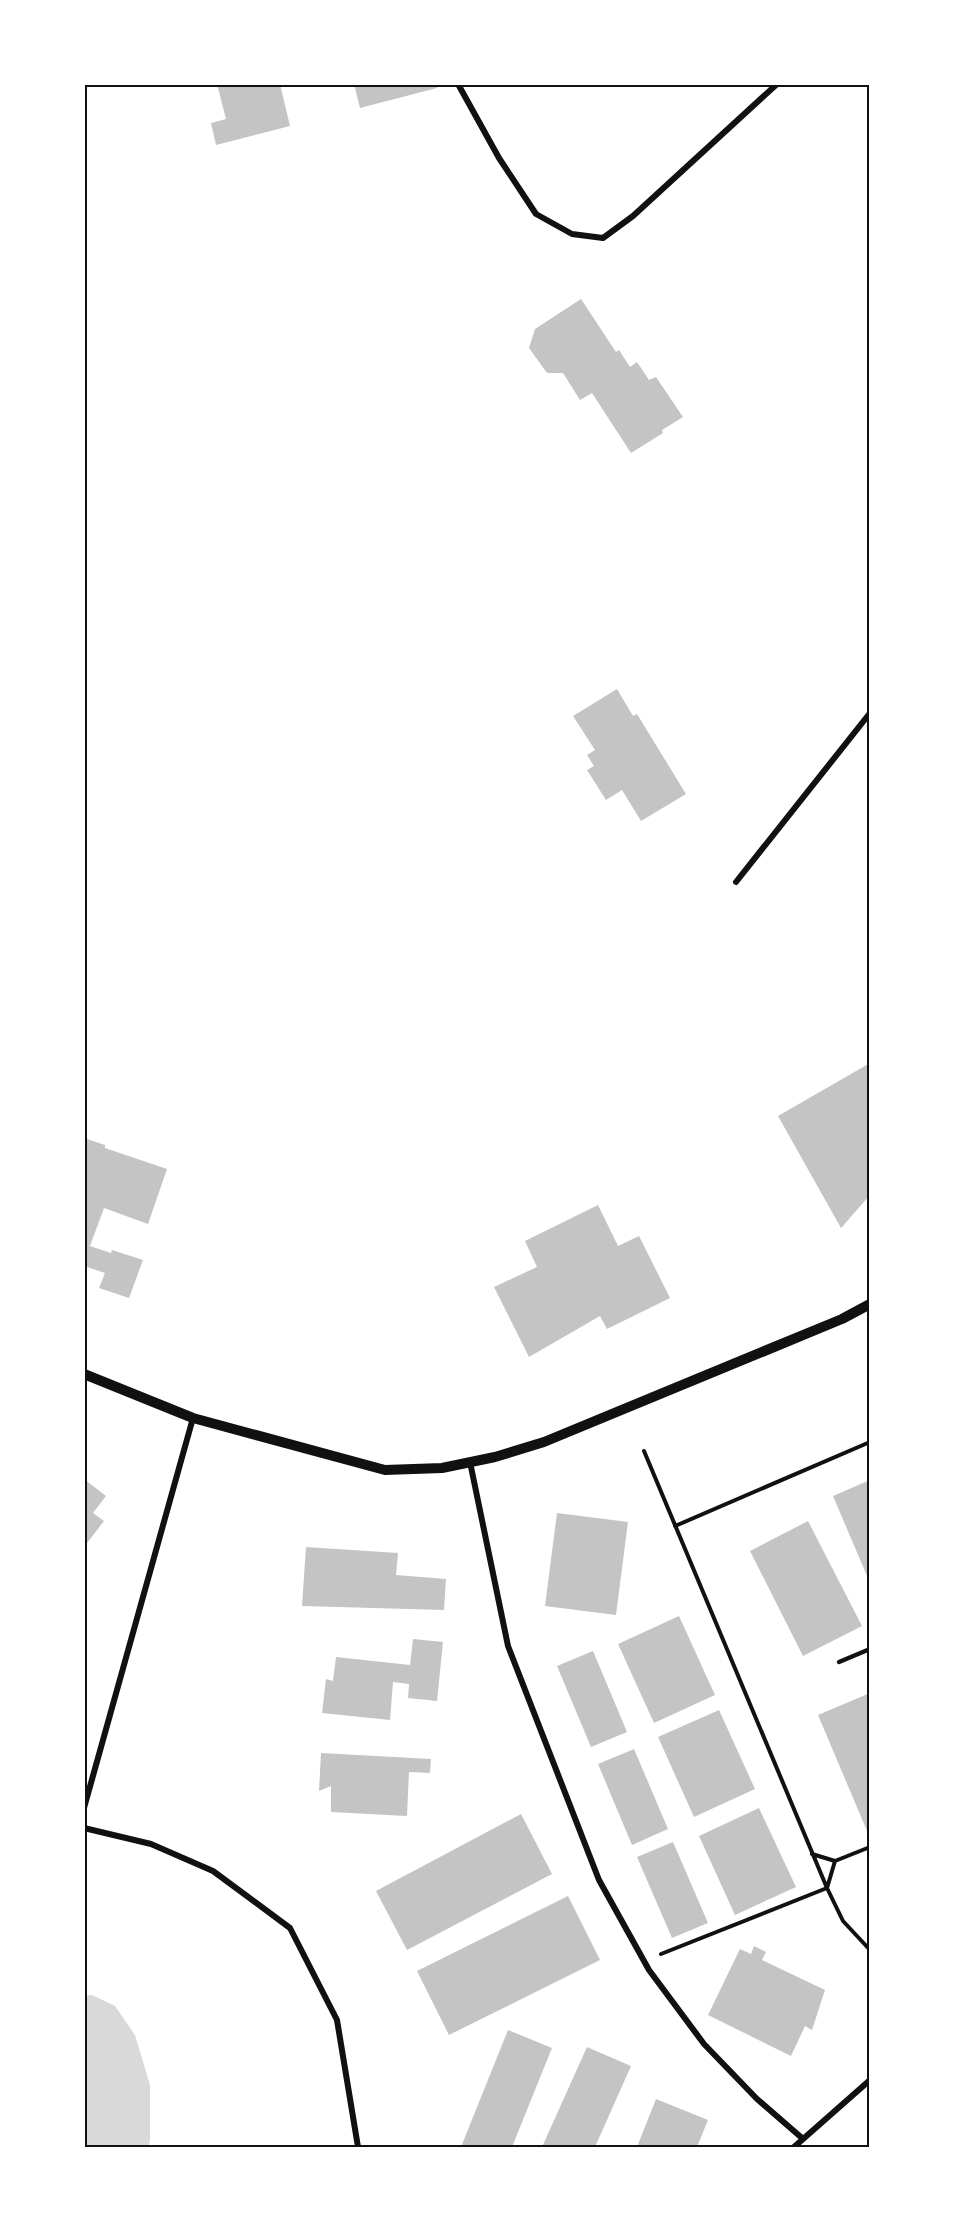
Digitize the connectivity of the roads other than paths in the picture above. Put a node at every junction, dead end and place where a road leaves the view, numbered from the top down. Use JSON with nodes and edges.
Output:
{"nodes":[{"id":1,"x":458,"y":84,"type":"edge"},
{"id":2,"x":777,"y":84,"type":"edge"},
{"id":3,"x":870,"y":713,"type":"edge"},
{"id":4,"x":736,"y":882,"type":"dead end"},
{"id":5,"x":870,"y":1304,"type":"edge"},
{"id":6,"x":84,"y":1374,"type":"edge"},
{"id":7,"x":193,"y":1418,"type":"junction"},
{"id":8,"x":470,"y":1462,"type":"junction"},
{"id":9,"x":870,"y":1649,"type":"edge"},
{"id":10,"x":839,"y":1662,"type":"dead end"},
{"id":11,"x":84,"y":1808,"type":"edge"},
{"id":12,"x":84,"y":1828,"type":"edge"},
{"id":13,"x":870,"y":2080,"type":"edge"},
{"id":14,"x":802,"y":2138,"type":"junction"},
{"id":15,"x":358,"y":2147,"type":"edge"},
{"id":16,"x":794,"y":2147,"type":"edge"}],
"edges":[{"from":1,"to":2,"type":"street"},
{"from":3,"to":4,"type":"street"},
{"from":5,"to":8,"type":"street"},
{"from":6,"to":7,"type":"street"},
{"from":7,"to":8,"type":"street"},
{"from":7,"to":11,"type":"street"},
{"from":8,"to":14,"type":"street"},
{"from":9,"to":10,"type":"lane"},
{"from":12,"to":15,"type":"street"},
{"from":13,"to":14,"type":"street"},
{"from":14,"to":16,"type":"street"}]}
